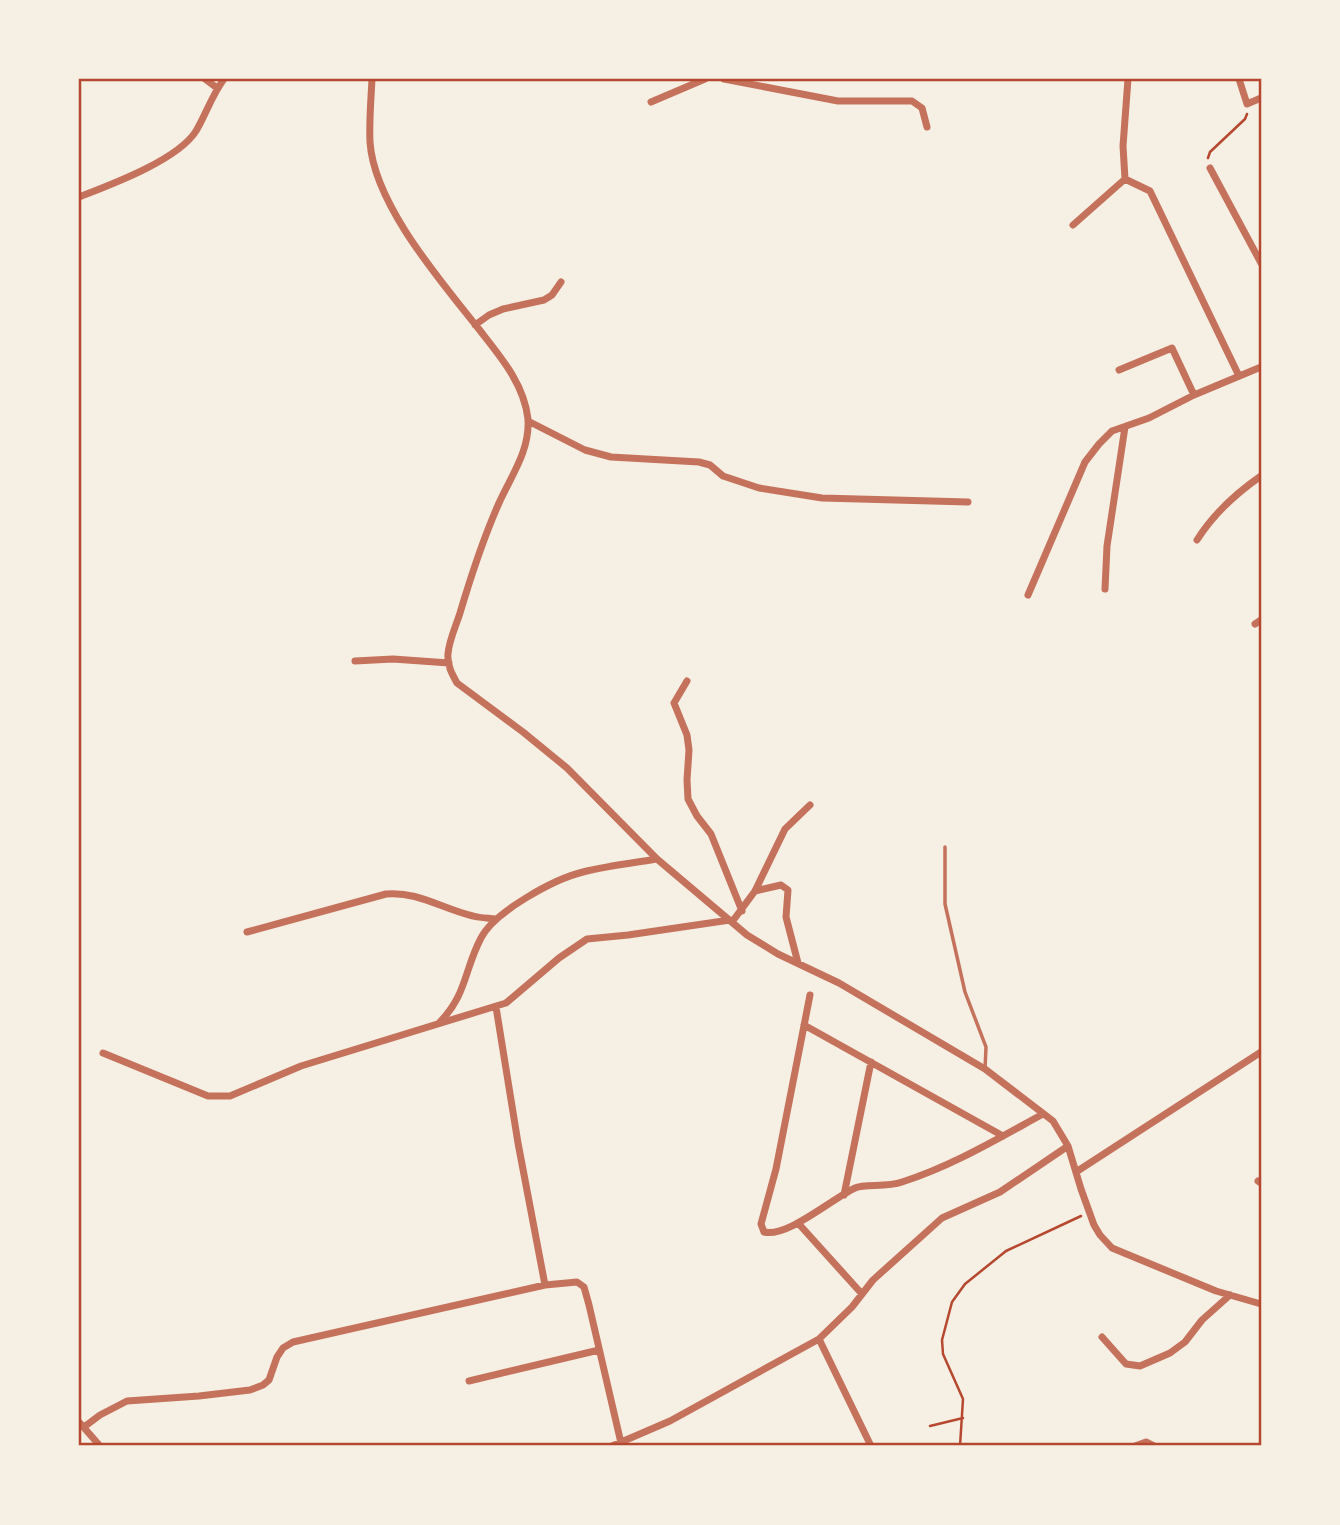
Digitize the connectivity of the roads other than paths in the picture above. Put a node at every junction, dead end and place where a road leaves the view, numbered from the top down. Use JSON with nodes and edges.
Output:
{"nodes":[{"id":1,"x":205,"y":79,"type":"edge"},
{"id":2,"x":224,"y":79,"type":"edge"},
{"id":3,"x":372,"y":79,"type":"edge"},
{"id":4,"x":705,"y":79,"type":"edge"},
{"id":5,"x":724,"y":79,"type":"edge"},
{"id":6,"x":1128,"y":79,"type":"edge"},
{"id":7,"x":1239,"y":79,"type":"edge"},
{"id":8,"x":217,"y":88,"type":"junction"},
{"id":9,"x":1261,"y":98,"type":"edge"},
{"id":10,"x":651,"y":102,"type":"dead end"},
{"id":11,"x":927,"y":127,"type":"dead end"},
{"id":12,"x":1210,"y":168,"type":"road end"},
{"id":13,"x":1125,"y":179,"type":"junction"},
{"id":14,"x":79,"y":197,"type":"edge"},
{"id":15,"x":1073,"y":225,"type":"dead end"},
{"id":16,"x":1261,"y":262,"type":"edge"},
{"id":17,"x":561,"y":282,"type":"dead end"},
{"id":18,"x":475,"y":325,"type":"junction"},
{"id":19,"x":1261,"y":367,"type":"edge"},
{"id":20,"x":1119,"y":370,"type":"dead end"},
{"id":21,"x":1239,"y":376,"type":"junction"},
{"id":22,"x":1194,"y":395,"type":"junction"},
{"id":23,"x":528,"y":421,"type":"junction"},
{"id":24,"x":1125,"y":428,"type":"junction"},
{"id":25,"x":1261,"y":476,"type":"edge"},
{"id":26,"x":968,"y":502,"type":"dead end"},
{"id":27,"x":1197,"y":540,"type":"dead end"},
{"id":28,"x":1105,"y":589,"type":"dead end"},
{"id":29,"x":1028,"y":595,"type":"dead end"},
{"id":30,"x":355,"y":661,"type":"dead end"},
{"id":31,"x":449,"y":663,"type":"junction"},
{"id":32,"x":687,"y":681,"type":"dead end"},
{"id":33,"x":810,"y":805,"type":"dead end"},
{"id":34,"x":944,"y":847,"type":"dead end"},
{"id":35,"x":657,"y":859,"type":"junction"},
{"id":36,"x":755,"y":891,"type":"junction"},
{"id":37,"x":742,"y":911,"type":"junction"},
{"id":38,"x":496,"y":919,"type":"junction"},
{"id":39,"x":731,"y":921,"type":"junction"},
{"id":40,"x":247,"y":932,"type":"dead end"},
{"id":41,"x":798,"y":963,"type":"junction"},
{"id":42,"x":810,"y":995,"type":"dead end"},
{"id":43,"x":496,"y":1007,"type":"junction"},
{"id":44,"x":439,"y":1024,"type":"junction"},
{"id":45,"x":804,"y":1025,"type":"junction"},
{"id":46,"x":103,"y":1052,"type":"dead end"},
{"id":47,"x":1261,"y":1052,"type":"edge"},
{"id":48,"x":872,"y":1062,"type":"junction"},
{"id":49,"x":985,"y":1069,"type":"junction"},
{"id":50,"x":1043,"y":1114,"type":"junction"},
{"id":51,"x":1003,"y":1136,"type":"junction"},
{"id":52,"x":1068,"y":1146,"type":"junction"},
{"id":53,"x":1076,"y":1172,"type":"junction"},
{"id":54,"x":844,"y":1195,"type":"junction"},
{"id":55,"x":798,"y":1223,"type":"junction"},
{"id":56,"x":545,"y":1285,"type":"junction"},
{"id":57,"x":862,"y":1294,"type":"junction"},
{"id":58,"x":1230,"y":1295,"type":"junction"},
{"id":59,"x":1261,"y":1304,"type":"edge"},
{"id":60,"x":1102,"y":1337,"type":"dead end"},
{"id":61,"x":819,"y":1339,"type":"junction"},
{"id":62,"x":598,"y":1350,"type":"junction"},
{"id":63,"x":469,"y":1381,"type":"dead end"},
{"id":64,"x":81,"y":1424,"type":"edge"},
{"id":65,"x":621,"y":1443,"type":"junction"},
{"id":66,"x":100,"y":1446,"type":"edge"},
{"id":67,"x":612,"y":1446,"type":"edge"},
{"id":68,"x":871,"y":1446,"type":"edge"},
{"id":69,"x":1135,"y":1446,"type":"edge"},
{"id":70,"x":1154,"y":1446,"type":"edge"}],
"edges":[{"from":1,"to":8,"type":"street"},
{"from":2,"to":8,"type":"street"},
{"from":3,"to":18,"type":"street"},
{"from":4,"to":10,"type":"street"},
{"from":5,"to":11,"type":"street"},
{"from":6,"to":13,"type":"street"},
{"from":7,"to":9,"type":"street"},
{"from":8,"to":14,"type":"street"},
{"from":12,"to":16,"type":"street"},
{"from":13,"to":15,"type":"street"},
{"from":13,"to":21,"type":"street"},
{"from":17,"to":18,"type":"street"},
{"from":18,"to":23,"type":"street"},
{"from":19,"to":21,"type":"street"},
{"from":20,"to":22,"type":"street"},
{"from":21,"to":22,"type":"street"},
{"from":22,"to":24,"type":"street"},
{"from":23,"to":26,"type":"street"},
{"from":23,"to":31,"type":"street"},
{"from":24,"to":28,"type":"street"},
{"from":24,"to":29,"type":"street"},
{"from":25,"to":27,"type":"street"},
{"from":30,"to":31,"type":"street"},
{"from":31,"to":35,"type":"street"},
{"from":32,"to":37,"type":"street"},
{"from":33,"to":36,"type":"street"},
{"from":34,"to":49,"type":"lane"},
{"from":35,"to":38,"type":"street"},
{"from":35,"to":39,"type":"street"},
{"from":36,"to":37,"type":"street"},
{"from":36,"to":41,"type":"street"},
{"from":37,"to":39,"type":"street"},
{"from":38,"to":40,"type":"street"},
{"from":38,"to":44,"type":"street"},
{"from":39,"to":41,"type":"street"},
{"from":39,"to":43,"type":"street"},
{"from":41,"to":49,"type":"street"},
{"from":42,"to":45,"type":"street"},
{"from":43,"to":44,"type":"street"},
{"from":43,"to":56,"type":"street"},
{"from":44,"to":46,"type":"street"},
{"from":45,"to":48,"type":"street"},
{"from":45,"to":55,"type":"street"},
{"from":47,"to":53,"type":"street"},
{"from":48,"to":51,"type":"street"},
{"from":48,"to":54,"type":"street"},
{"from":49,"to":50,"type":"street"},
{"from":50,"to":51,"type":"street"},
{"from":50,"to":52,"type":"street"},
{"from":51,"to":54,"type":"street"},
{"from":52,"to":53,"type":"street"},
{"from":52,"to":57,"type":"street"},
{"from":53,"to":58,"type":"street"},
{"from":54,"to":55,"type":"street"},
{"from":55,"to":57,"type":"street"},
{"from":56,"to":62,"type":"street"},
{"from":56,"to":64,"type":"street"},
{"from":57,"to":61,"type":"street"},
{"from":58,"to":59,"type":"street"},
{"from":58,"to":60,"type":"street"},
{"from":61,"to":65,"type":"street"},
{"from":61,"to":68,"type":"street"},
{"from":62,"to":63,"type":"street"},
{"from":62,"to":65,"type":"street"},
{"from":64,"to":66,"type":"street"},
{"from":65,"to":67,"type":"street"},
{"from":69,"to":70,"type":"street"}]}
